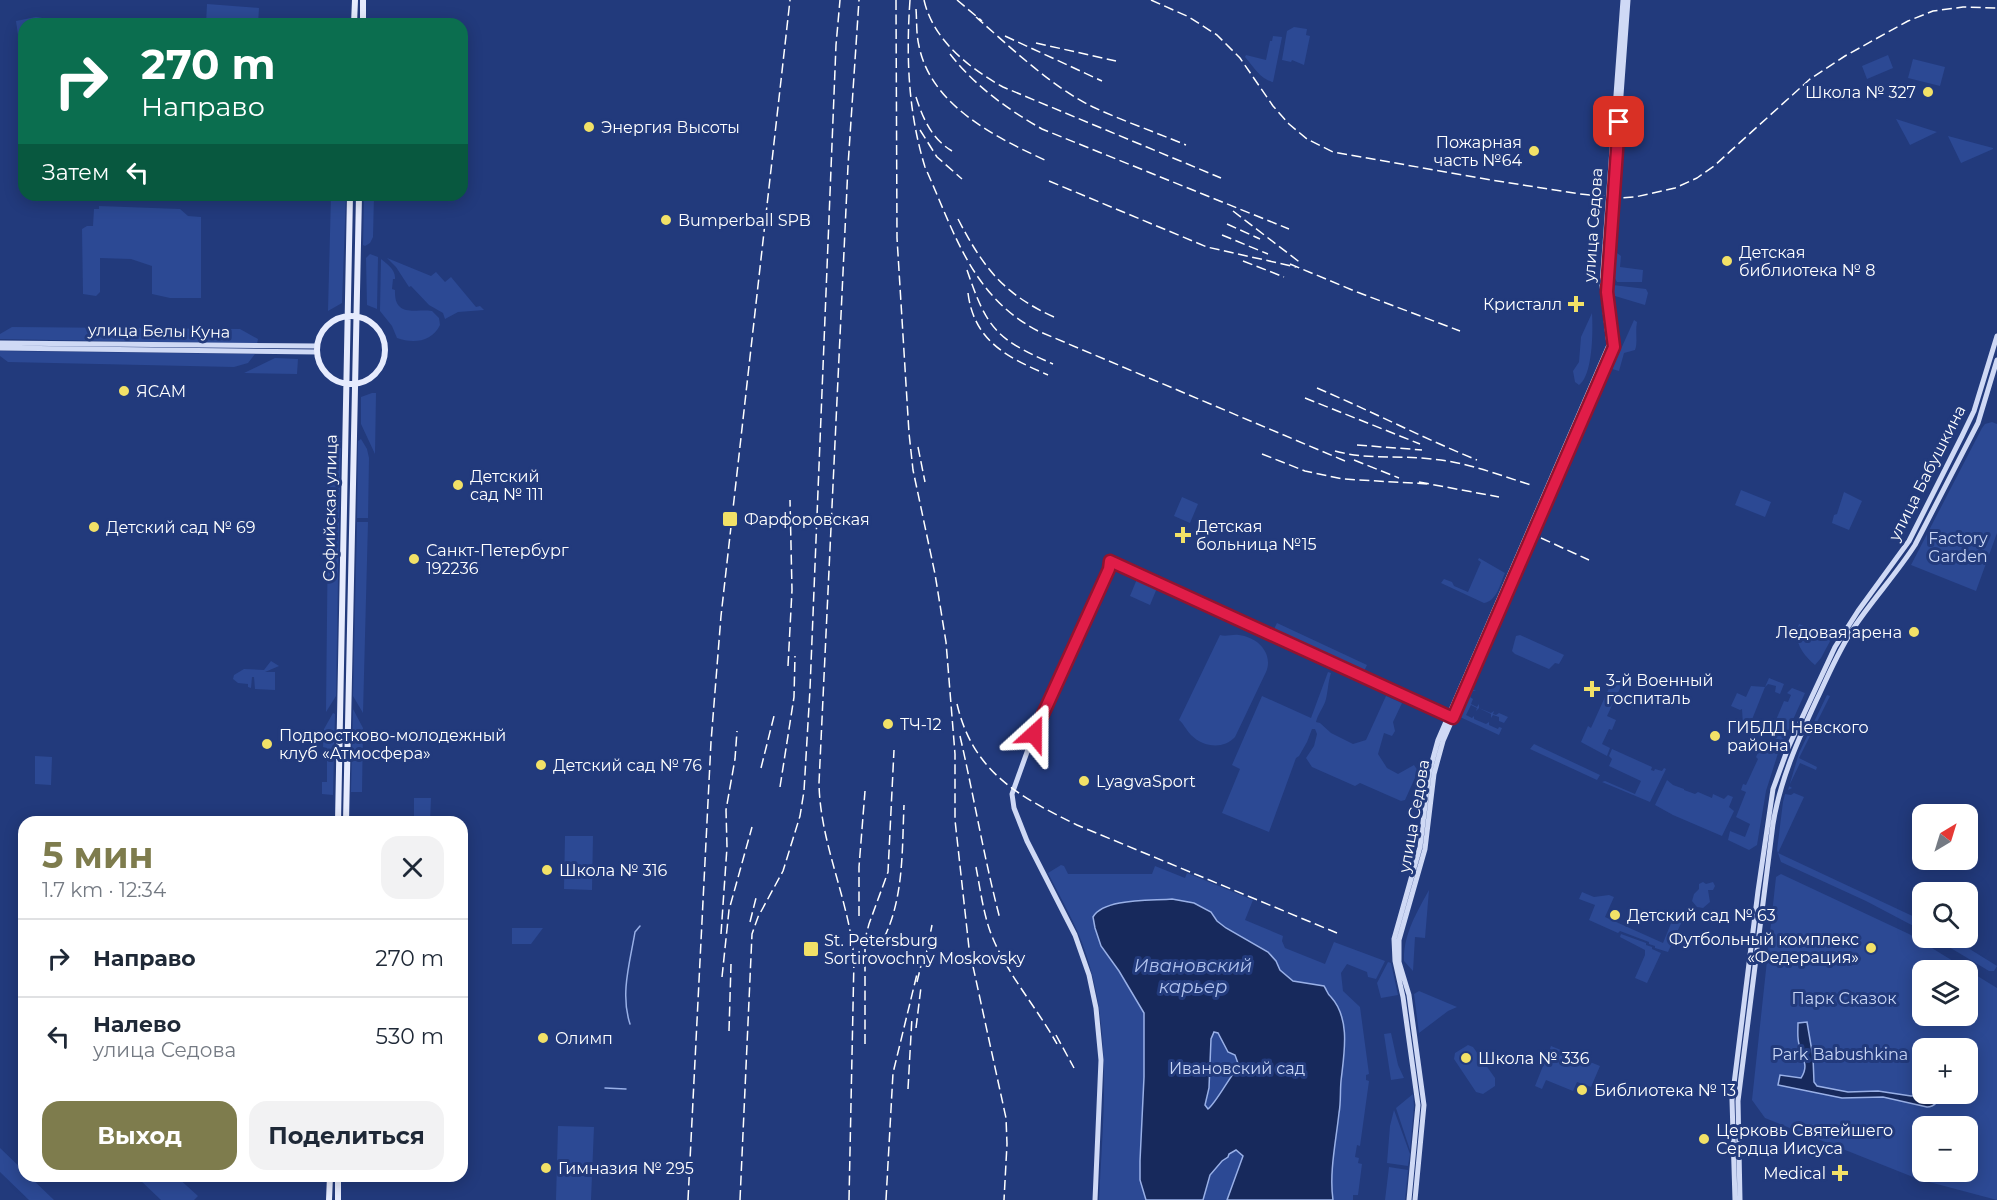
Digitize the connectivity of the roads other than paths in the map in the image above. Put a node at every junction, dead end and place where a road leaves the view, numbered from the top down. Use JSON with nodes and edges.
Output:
{"nodes":[{"id":1,"x":355,"y":0,"type":"edge"},
{"id":2,"x":363,"y":0,"type":"edge"},
{"id":3,"x":1623,"y":0,"type":"edge"},
{"id":4,"x":1628,"y":0,"type":"edge"},
{"id":5,"x":354,"y":18,"type":"edge"},
{"id":6,"x":363,"y":18,"type":"edge"},
{"id":7,"x":350,"y":201,"type":"edge"},
{"id":8,"x":359,"y":201,"type":"edge"},
{"id":9,"x":348,"y":316,"type":"junction"},
{"id":10,"x":357,"y":316,"type":"junction"},
{"id":11,"x":1997,"y":336,"type":"edge"},
{"id":12,"x":0,"y":343,"type":"edge"},
{"id":13,"x":0,"y":348,"type":"edge"},
{"id":14,"x":317,"y":349,"type":"junction"},
{"id":15,"x":1997,"y":360,"type":"edge"},
{"id":16,"x":347,"y":384,"type":"junction"},
{"id":17,"x":355,"y":384,"type":"junction"},
{"id":18,"x":341,"y":652,"type":"junction"},
{"id":19,"x":349,"y":652,"type":"junction"},
{"id":20,"x":1451,"y":717,"type":"junction"},
{"id":21,"x":338,"y":816,"type":"edge"},
{"id":22,"x":346,"y":816,"type":"edge"},
{"id":23,"x":330,"y":1182,"type":"edge"},
{"id":24,"x":338,"y":1182,"type":"edge"},
{"id":25,"x":329,"y":1200,"type":"edge"},
{"id":26,"x":338,"y":1200,"type":"edge"},
{"id":27,"x":1095,"y":1200,"type":"edge"},
{"id":28,"x":1409,"y":1200,"type":"edge"},
{"id":29,"x":1415,"y":1200,"type":"edge"},
{"id":30,"x":1735,"y":1200,"type":"edge"},
{"id":31,"x":1740,"y":1200,"type":"edge"}],
"edges":[{"from":1,"to":5,"type":"main road"},
{"from":2,"to":6,"type":"main road"},
{"from":3,"to":20,"type":"street","name":"улица Седова"},
{"from":4,"to":20,"type":"street","name":"улица Седова"},
{"from":7,"to":9,"type":"main road","name":"Софийская улица"},
{"from":8,"to":10,"type":"main road","name":"Софийская улица"},
{"from":9,"to":10,"type":"main road"},
{"from":9,"to":14,"type":"main road"},
{"from":9,"to":16,"type":"main road","name":"Софийская улица"},
{"from":10,"to":17,"type":"main road","name":"Софийская улица"},
{"from":10,"to":17,"type":"main road"},
{"from":11,"to":30,"type":"street","name":"улица Бабушкина"},
{"from":12,"to":14,"type":"street","name":"улица Белы Куна"},
{"from":13,"to":14,"type":"street","name":"улица Белы Куна"},
{"from":14,"to":16,"type":"main road"},
{"from":15,"to":31,"type":"street","name":"улица Бабушкина"},
{"from":16,"to":17,"type":"main road"},
{"from":16,"to":18,"type":"main road","name":"Софийская улица"},
{"from":17,"to":19,"type":"main road","name":"Софийская улица"},
{"from":18,"to":19,"type":"main road"},
{"from":18,"to":21,"type":"main road","name":"Софийская улица"},
{"from":19,"to":22,"type":"main road","name":"Софийская улица"},
{"from":20,"to":27,"type":"street"},
{"from":20,"to":28,"type":"street","name":"улица Седова"},
{"from":20,"to":29,"type":"street","name":"улица Седова"},
{"from":23,"to":25,"type":"main road"},
{"from":24,"to":26,"type":"main road"}]}
